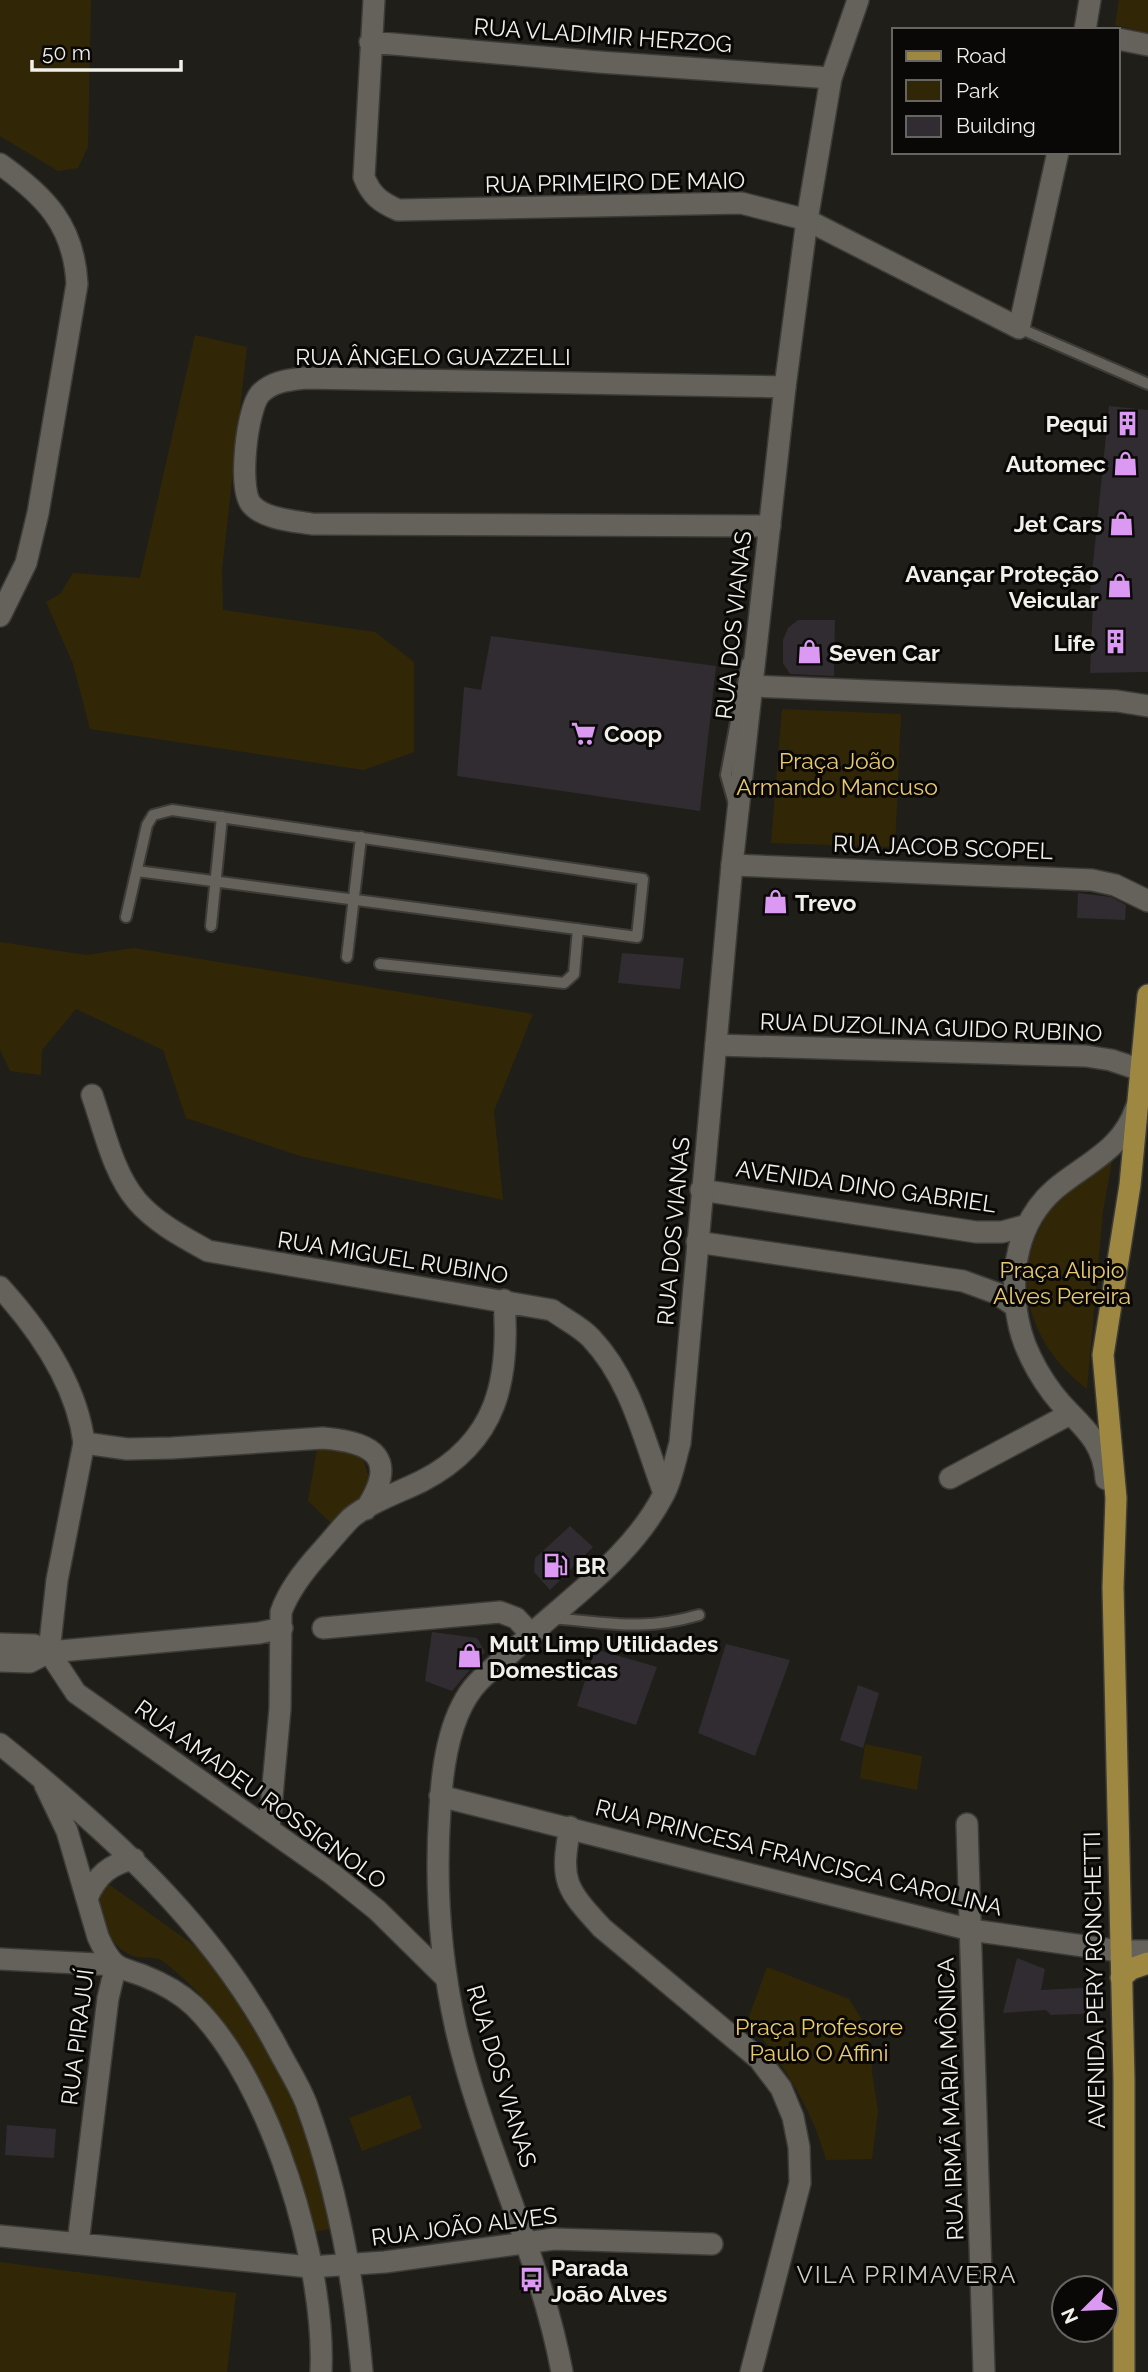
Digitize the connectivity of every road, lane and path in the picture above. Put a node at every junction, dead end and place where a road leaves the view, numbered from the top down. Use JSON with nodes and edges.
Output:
{"nodes":[{"id":1,"x":374,"y":0,"type":"edge"},
{"id":2,"x":858,"y":0,"type":"edge"},
{"id":3,"x":1090,"y":0,"type":"edge"},
{"id":4,"x":1085,"y":28,"type":"edge"},
{"id":5,"x":1120,"y":39,"type":"edge"},
{"id":6,"x":370,"y":42,"type":"junction"},
{"id":7,"x":1148,"y":45,"type":"edge"},
{"id":8,"x":831,"y":78,"type":"junction"},
{"id":9,"x":1058,"y":154,"type":"edge"},
{"id":10,"x":0,"y":164,"type":"edge"},
{"id":11,"x":807,"y":220,"type":"junction"},
{"id":12,"x":1019,"y":328,"type":"junction"},
{"id":13,"x":1148,"y":384,"type":"edge"},
{"id":14,"x":785,"y":387,"type":"junction"},
{"id":15,"x":770,"y":526,"type":"junction"},
{"id":16,"x":0,"y":616,"type":"edge"},
{"id":17,"x":757,"y":650,"type":"junction"},
{"id":18,"x":752,"y":686,"type":"junction"},
{"id":19,"x":1148,"y":706,"type":"edge"},
{"id":20,"x":738,"y":813,"type":"junction"},
{"id":21,"x":222,"y":817,"type":"junction"},
{"id":22,"x":361,"y":837,"type":"junction"},
{"id":23,"x":732,"y":865,"type":"junction"},
{"id":24,"x":137,"y":871,"type":"junction"},
{"id":25,"x":216,"y":881,"type":"junction"},
{"id":26,"x":354,"y":900,"type":"junction"},
{"id":27,"x":1148,"y":901,"type":"edge"},
{"id":28,"x":126,"y":917,"type":"dead end"},
{"id":29,"x":211,"y":926,"type":"dead end"},
{"id":30,"x":578,"y":929,"type":"junction"},
{"id":31,"x":347,"y":957,"type":"dead end"},
{"id":32,"x":380,"y":964,"type":"dead end"},
{"id":33,"x":1148,"y":995,"type":"edge"},
{"id":34,"x":716,"y":1045,"type":"junction"},
{"id":35,"x":1141,"y":1070,"type":"junction"},
{"id":36,"x":92,"y":1095,"type":"dead end"},
{"id":37,"x":1140,"y":1096,"type":"junction"},
{"id":38,"x":701,"y":1190,"type":"junction"},
{"id":39,"x":1024,"y":1226,"type":"junction"},
{"id":40,"x":696,"y":1242,"type":"junction"},
{"id":41,"x":0,"y":1287,"type":"edge"},
{"id":42,"x":504,"y":1300,"type":"junction"},
{"id":43,"x":1015,"y":1306,"type":"junction"},
{"id":44,"x":1070,"y":1414,"type":"junction"},
{"id":45,"x":85,"y":1443,"type":"junction"},
{"id":46,"x":950,"y":1478,"type":"dead end"},
{"id":47,"x":664,"y":1493,"type":"junction"},
{"id":48,"x":366,"y":1509,"type":"junction"},
{"id":49,"x":1113,"y":1587,"type":"junction"},
{"id":50,"x":699,"y":1615,"type":"dead end"},
{"id":51,"x":550,"y":1618,"type":"junction"},
{"id":52,"x":282,"y":1628,"type":"junction"},
{"id":53,"x":323,"y":1628,"type":"dead end"},
{"id":54,"x":531,"y":1634,"type":"junction"},
{"id":55,"x":0,"y":1644,"type":"edge"},
{"id":56,"x":49,"y":1652,"type":"junction"},
{"id":57,"x":0,"y":1661,"type":"edge"},
{"id":58,"x":0,"y":1744,"type":"edge"},
{"id":59,"x":41,"y":1777,"type":"junction"},
{"id":60,"x":440,"y":1796,"type":"junction"},
{"id":61,"x":967,"y":1824,"type":"dead end"},
{"id":62,"x":570,"y":1827,"type":"junction"},
{"id":63,"x":269,"y":1829,"type":"junction"},
{"id":64,"x":134,"y":1859,"type":"junction"},
{"id":65,"x":87,"y":1898,"type":"junction"},
{"id":66,"x":971,"y":1930,"type":"junction"},
{"id":67,"x":1139,"y":1956,"type":"edge"},
{"id":68,"x":0,"y":1959,"type":"edge"},
{"id":69,"x":116,"y":1965,"type":"junction"},
{"id":70,"x":445,"y":1977,"type":"junction"},
{"id":71,"x":0,"y":2236,"type":"edge"},
{"id":72,"x":528,"y":2240,"type":"junction"},
{"id":73,"x":78,"y":2244,"type":"junction"},
{"id":74,"x":712,"y":2244,"type":"dead end"},
{"id":75,"x":349,"y":2265,"type":"junction"},
{"id":76,"x":310,"y":2267,"type":"junction"},
{"id":77,"x":321,"y":2372,"type":"edge"},
{"id":78,"x":362,"y":2372,"type":"edge"},
{"id":79,"x":562,"y":2372,"type":"edge"},
{"id":80,"x":751,"y":2372,"type":"edge"},
{"id":81,"x":984,"y":2372,"type":"edge"},
{"id":82,"x":1124,"y":2372,"type":"edge"}],
"edges":[{"from":1,"to":6,"type":"street","name":"RUA PRIMEIRO DE MAIO"},
{"from":2,"to":8,"type":"street","name":"RUA DOS VIANAS"},
{"from":3,"to":4,"type":"street"},
{"from":5,"to":7,"type":"street"},
{"from":6,"to":8,"type":"street","name":"RUA VLADIMIR HERZOG"},
{"from":6,"to":11,"type":"street","name":"RUA PRIMEIRO DE MAIO"},
{"from":8,"to":11,"type":"street","name":"RUA DOS VIANAS"},
{"from":9,"to":12,"type":"street"},
{"from":10,"to":16,"type":"street"},
{"from":11,"to":12,"type":"street","name":"RUA PRIMEIRO DE MAIO"},
{"from":11,"to":14,"type":"street","name":"RUA DOS VIANAS"},
{"from":12,"to":13,"type":"lane","name":"RUA PRIMEIRO DE MAIO"},
{"from":14,"to":15,"type":"street","name":"RUA DOS VIANAS"},
{"from":14,"to":15,"type":"street","name":"RUA ÂNGELO GUAZZELLI"},
{"from":15,"to":17,"type":"street","name":"RUA DOS VIANAS"},
{"from":17,"to":18,"type":"street","name":"RUA DOS VIANAS"},
{"from":17,"to":20,"type":"lane"},
{"from":18,"to":19,"type":"street"},
{"from":18,"to":20,"type":"street","name":"RUA DOS VIANAS"},
{"from":20,"to":23,"type":"street","name":"RUA DOS VIANAS"},
{"from":21,"to":22,"type":"lane"},
{"from":21,"to":24,"type":"lane"},
{"from":21,"to":25,"type":"lane"},
{"from":22,"to":26,"type":"lane"},
{"from":22,"to":30,"type":"lane"},
{"from":23,"to":27,"type":"street","name":"RUA JACOB SCOPEL"},
{"from":23,"to":34,"type":"street","name":"RUA DOS VIANAS"},
{"from":24,"to":25,"type":"lane"},
{"from":24,"to":28,"type":"lane"},
{"from":25,"to":26,"type":"lane"},
{"from":25,"to":29,"type":"lane"},
{"from":26,"to":30,"type":"lane"},
{"from":26,"to":31,"type":"lane"},
{"from":30,"to":32,"type":"lane"},
{"from":33,"to":35,"type":"main road","name":"AVENIDA PERY RONCHETTI"},
{"from":34,"to":35,"type":"street","name":"RUA DUZOLINA GUIDO RUBINO"},
{"from":34,"to":38,"type":"street","name":"RUA DOS VIANAS"},
{"from":35,"to":37,"type":"main road","name":"AVENIDA PERY RONCHETTI"},
{"from":36,"to":42,"type":"street","name":"RUA MIGUEL RUBINO"},
{"from":37,"to":39,"type":"street","name":"AVENIDA PERY RONCHETTI"},
{"from":37,"to":49,"type":"main road","name":"AVENIDA PERY RONCHETTI"},
{"from":38,"to":39,"type":"street","name":"AVENIDA DINO GABRIEL"},
{"from":38,"to":40,"type":"street","name":"RUA DOS VIANAS"},
{"from":39,"to":43,"type":"street","name":"AVENIDA PERY RONCHETTI"},
{"from":40,"to":43,"type":"street"},
{"from":40,"to":47,"type":"street","name":"RUA DOS VIANAS"},
{"from":41,"to":45,"type":"street"},
{"from":42,"to":47,"type":"street","name":"RUA MIGUEL RUBINO"},
{"from":42,"to":48,"type":"street"},
{"from":43,"to":44,"type":"street","name":"AVENIDA PERY RONCHETTI"},
{"from":44,"to":46,"type":"street"},
{"from":44,"to":49,"type":"street","name":"AVENIDA PERY RONCHETTI"},
{"from":45,"to":48,"type":"street"},
{"from":45,"to":56,"type":"street"},
{"from":47,"to":51,"type":"street","name":"RUA DOS VIANAS"},
{"from":48,"to":52,"type":"street"},
{"from":49,"to":67,"type":"main road","name":"AVENIDA PERY RONCHETTI"},
{"from":50,"to":51,"type":"lane"},
{"from":51,"to":54,"type":"street","name":"RUA DOS VIANAS"},
{"from":52,"to":56,"type":"street"},
{"from":52,"to":63,"type":"street"},
{"from":53,"to":54,"type":"street"},
{"from":54,"to":60,"type":"street","name":"RUA DOS VIANAS"},
{"from":55,"to":56,"type":"street"},
{"from":56,"to":57,"type":"street"},
{"from":56,"to":63,"type":"street","name":"RUA AMADEU ROSSIGNOLO"},
{"from":58,"to":59,"type":"street","name":"RUA PIRAJUÍ"},
{"from":59,"to":64,"type":"street"},
{"from":59,"to":65,"type":"street","name":"RUA PIRAJUÍ"},
{"from":60,"to":62,"type":"street","name":"RUA PRINCESA FRANCISCA CAROLINA"},
{"from":60,"to":70,"type":"street","name":"RUA DOS VIANAS"},
{"from":61,"to":66,"type":"street","name":"RUA IRMÃ MARIA MÔNICA"},
{"from":62,"to":66,"type":"street","name":"RUA PRINCESA FRANCISCA CAROLINA"},
{"from":62,"to":80,"type":"street"},
{"from":63,"to":70,"type":"street","name":"RUA AMADEU ROSSIGNOLO"},
{"from":64,"to":65,"type":"street"},
{"from":64,"to":75,"type":"street"},
{"from":65,"to":69,"type":"street","name":"RUA PIRAJUÍ"},
{"from":66,"to":67,"type":"street","name":"RUA PRINCESA FRANCISCA CAROLINA"},
{"from":66,"to":81,"type":"street","name":"RUA IRMÃ MARIA MÔNICA"},
{"from":67,"to":82,"type":"main road","name":"AVENIDA PERY RONCHETTI"},
{"from":68,"to":69,"type":"street"},
{"from":69,"to":73,"type":"street","name":"RUA PIRAJUÍ"},
{"from":69,"to":76,"type":"street"},
{"from":70,"to":72,"type":"street","name":"RUA DOS VIANAS"},
{"from":71,"to":73,"type":"street","name":"RUA JOÃO ALVES"},
{"from":72,"to":74,"type":"street","name":"RUA JOÃO ALVES"},
{"from":72,"to":75,"type":"street","name":"RUA JOÃO ALVES"},
{"from":72,"to":79,"type":"street","name":"RUA DOS VIANAS"},
{"from":73,"to":76,"type":"street","name":"RUA JOÃO ALVES"},
{"from":75,"to":76,"type":"street","name":"RUA JOÃO ALVES"},
{"from":75,"to":78,"type":"street"},
{"from":76,"to":77,"type":"street"}]}
